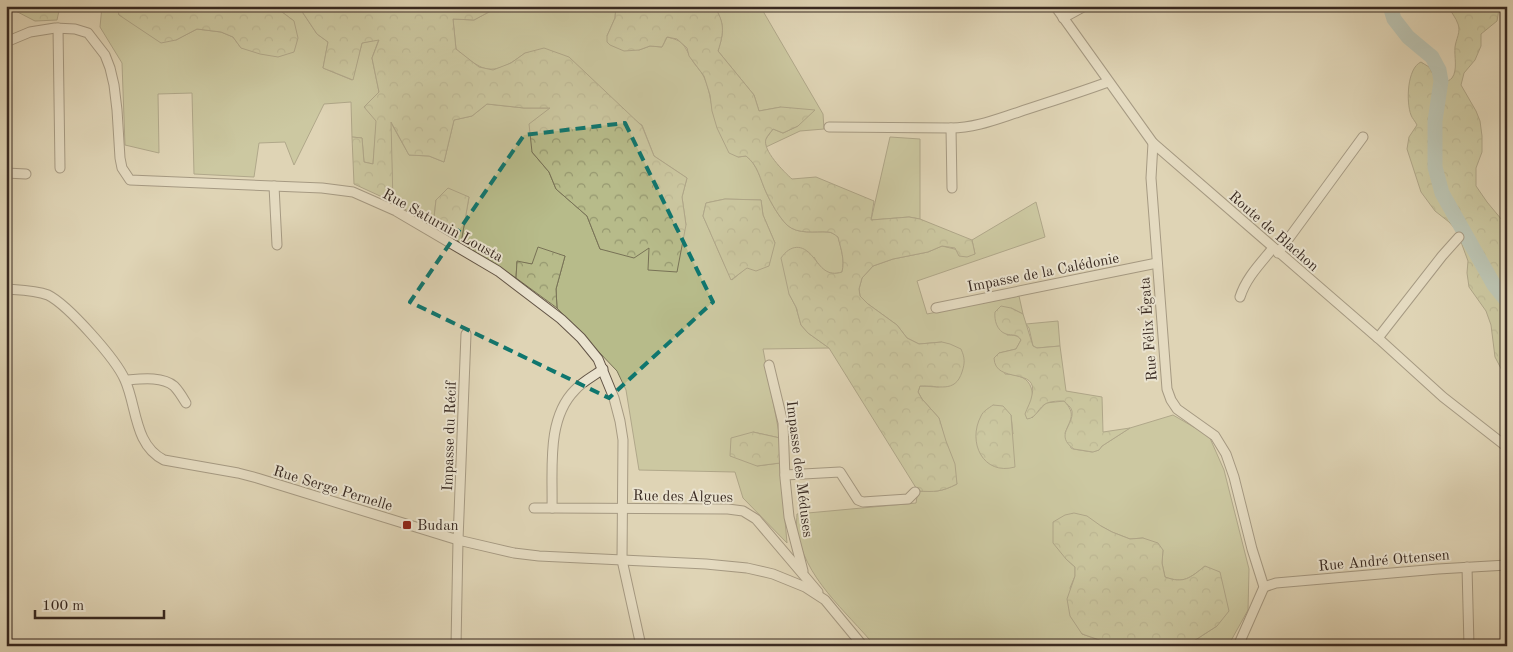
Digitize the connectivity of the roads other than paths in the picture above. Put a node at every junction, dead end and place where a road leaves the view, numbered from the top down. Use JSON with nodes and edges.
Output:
{"nodes":[{"id":1,"x":1055,"y":6,"type":"edge"},
{"id":2,"x":1085,"y":6,"type":"edge"},
{"id":3,"x":1063,"y":18,"type":"junction"},
{"id":4,"x":58,"y":28,"type":"junction"},
{"id":5,"x":6,"y":42,"type":"edge"},
{"id":6,"x":1108,"y":82,"type":"junction"},
{"id":7,"x":829,"y":127,"type":"dead end"},
{"id":8,"x":951,"y":128,"type":"junction"},
{"id":9,"x":1363,"y":137,"type":"dead end"},
{"id":10,"x":1152,"y":143,"type":"junction"},
{"id":11,"x":60,"y":168,"type":"dead end"},
{"id":12,"x":6,"y":173,"type":"edge"},
{"id":13,"x":26,"y":174,"type":"dead end"},
{"id":14,"x":274,"y":186,"type":"junction"},
{"id":15,"x":952,"y":188,"type":"dead end"},
{"id":16,"x":1459,"y":238,"type":"dead end"},
{"id":17,"x":276,"y":245,"type":"dead end"},
{"id":18,"x":1276,"y":250,"type":"junction"},
{"id":19,"x":1157,"y":263,"type":"junction"},
{"id":20,"x":6,"y":289,"type":"edge"},
{"id":21,"x":1240,"y":297,"type":"dead end"},
{"id":22,"x":936,"y":308,"type":"dead end"},
{"id":23,"x":466,"y":334,"type":"dead end"},
{"id":24,"x":1378,"y":338,"type":"junction"},
{"id":25,"x":769,"y":365,"type":"dead end"},
{"id":26,"x":604,"y":369,"type":"junction"},
{"id":27,"x":126,"y":380,"type":"junction"},
{"id":28,"x":186,"y":403,"type":"dead end"},
{"id":29,"x":1507,"y":447,"type":"edge"},
{"id":30,"x":785,"y":475,"type":"junction"},
{"id":31,"x":916,"y":492,"type":"dead end"},
{"id":32,"x":534,"y":508,"type":"dead end"},
{"id":33,"x":552,"y":508,"type":"junction"},
{"id":34,"x":622,"y":508,"type":"junction"},
{"id":35,"x":458,"y":540,"type":"junction"},
{"id":36,"x":622,"y":560,"type":"junction"},
{"id":37,"x":1507,"y":565,"type":"edge"},
{"id":38,"x":1466,"y":567,"type":"junction"},
{"id":39,"x":804,"y":576,"type":"junction"},
{"id":40,"x":1264,"y":587,"type":"junction"},
{"id":41,"x":825,"y":600,"type":"junction"},
{"id":42,"x":456,"y":646,"type":"edge"},
{"id":43,"x":641,"y":646,"type":"edge"},
{"id":44,"x":864,"y":646,"type":"edge"},
{"id":45,"x":1238,"y":646,"type":"edge"},
{"id":46,"x":1469,"y":646,"type":"edge"}],
"edges":[{"from":1,"to":3,"type":"street","name":"Route de Blachon"},
{"from":2,"to":3,"type":"street"},
{"from":3,"to":6,"type":"street","name":"Route de Blachon"},
{"from":4,"to":5,"type":"street","name":"Rue Saturnin Lousta"},
{"from":4,"to":11,"type":"street"},
{"from":4,"to":14,"type":"street","name":"Rue Saturnin Lousta"},
{"from":6,"to":8,"type":"street"},
{"from":6,"to":10,"type":"street","name":"Route de Blachon"},
{"from":7,"to":8,"type":"street"},
{"from":8,"to":15,"type":"street"},
{"from":9,"to":18,"type":"street"},
{"from":10,"to":18,"type":"street","name":"Route de Blachon"},
{"from":10,"to":19,"type":"street","name":"Rue Félix Égata"},
{"from":12,"to":13,"type":"street"},
{"from":14,"to":17,"type":"street"},
{"from":14,"to":26,"type":"street","name":"Rue Saturnin Lousta"},
{"from":16,"to":24,"type":"street"},
{"from":18,"to":21,"type":"street"},
{"from":18,"to":24,"type":"street","name":"Route de Blachon"},
{"from":19,"to":22,"type":"street","name":"Impasse de la Calédonie"},
{"from":19,"to":40,"type":"street","name":"Rue Félix Égata"},
{"from":20,"to":27,"type":"street","name":"Rue Serge Pernelle"},
{"from":23,"to":35,"type":"street","name":"Impasse du Récif"},
{"from":24,"to":29,"type":"street","name":"Route de Blachon"},
{"from":25,"to":30,"type":"street","name":"Impasse des Méduses"},
{"from":26,"to":33,"type":"street"},
{"from":26,"to":34,"type":"street","name":"Rue Saturnin Lousta"},
{"from":27,"to":28,"type":"street"},
{"from":27,"to":35,"type":"street","name":"Rue Serge Pernelle"},
{"from":30,"to":31,"type":"street"},
{"from":30,"to":39,"type":"street","name":"Impasse des Méduses"},
{"from":32,"to":33,"type":"street","name":"Rue des Algues"},
{"from":33,"to":34,"type":"street","name":"Rue des Algues"},
{"from":34,"to":36,"type":"street","name":"Rue Saturnin Lousta"},
{"from":34,"to":39,"type":"street","name":"Rue des Algues"},
{"from":35,"to":36,"type":"street","name":"Rue Serge Pernelle"},
{"from":35,"to":42,"type":"street","name":"Impasse du Récif"},
{"from":36,"to":41,"type":"street","name":"Rue Serge Pernelle"},
{"from":36,"to":43,"type":"street","name":"Rue Saturnin Lousta"},
{"from":37,"to":38,"type":"street","name":"Rue André Ottensen"},
{"from":38,"to":40,"type":"street","name":"Rue André Ottensen"},
{"from":38,"to":46,"type":"street"},
{"from":39,"to":41,"type":"street","name":"Rue des Algues"},
{"from":40,"to":45,"type":"street"},
{"from":41,"to":44,"type":"street","name":"Rue Serge Pernelle"}]}
